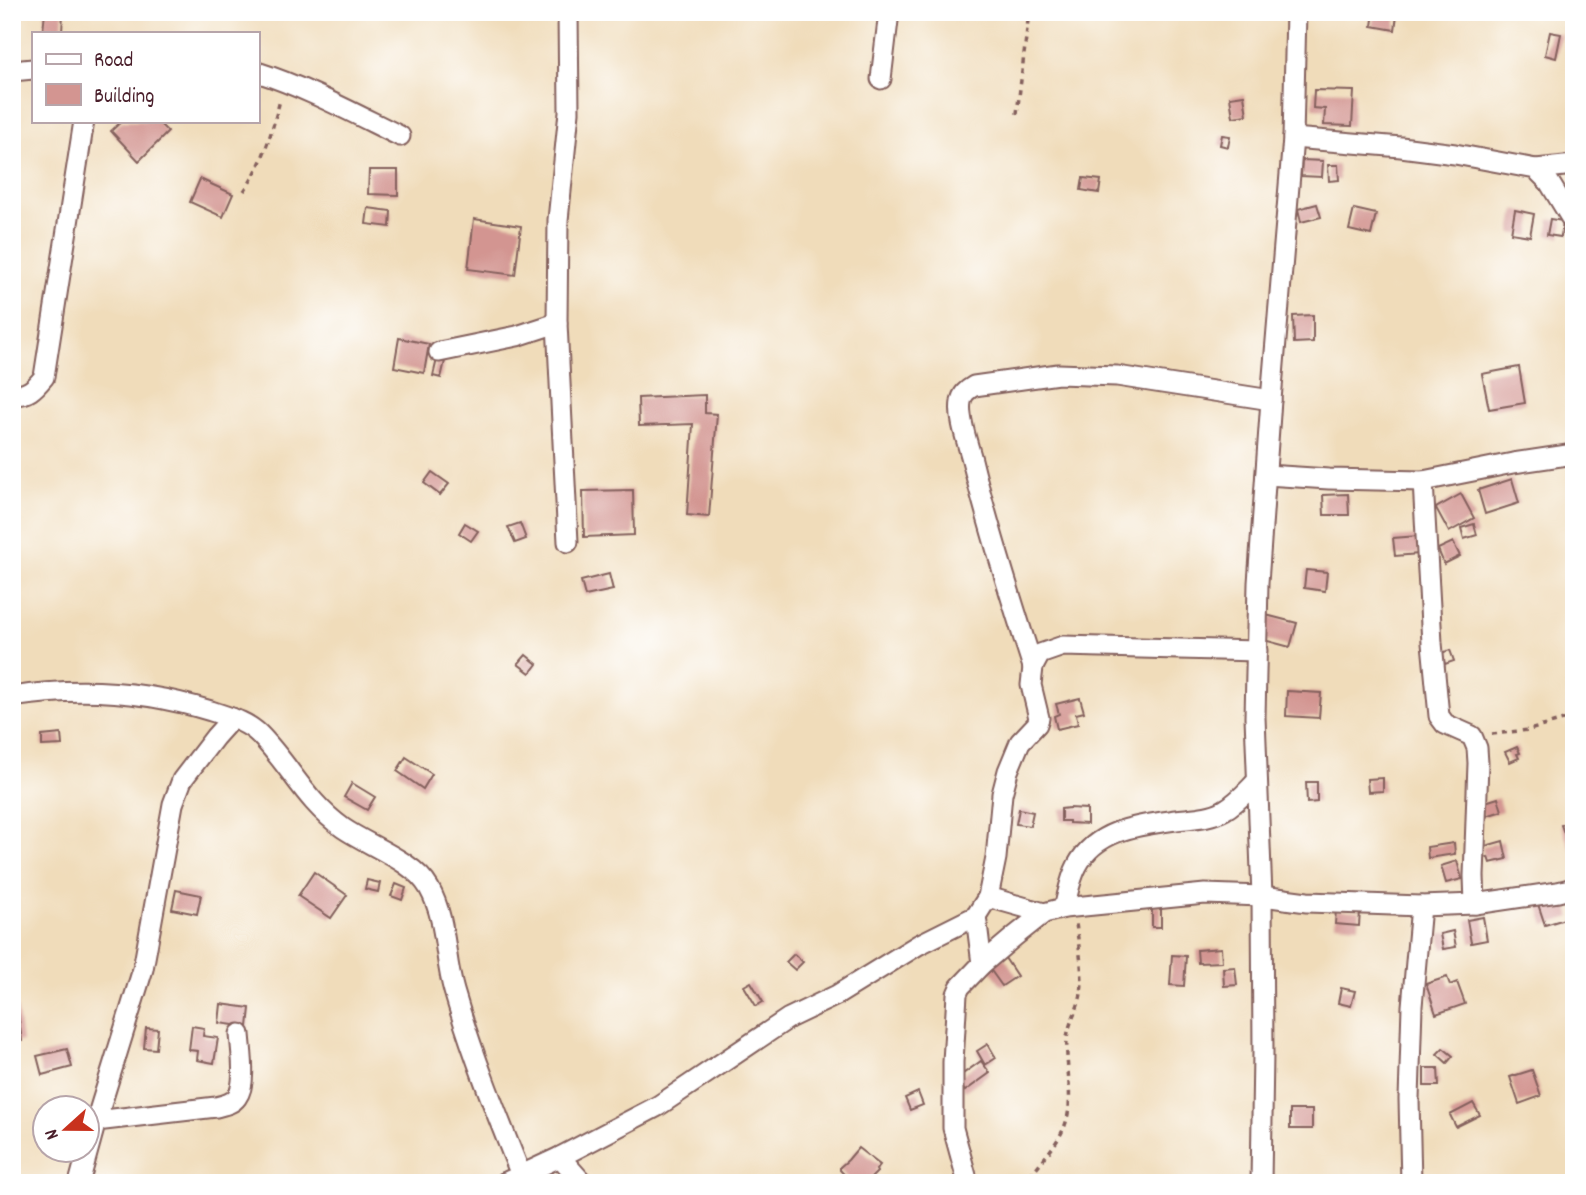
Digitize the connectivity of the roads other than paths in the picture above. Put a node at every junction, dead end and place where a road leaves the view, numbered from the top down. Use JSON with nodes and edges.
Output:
{"nodes":[{"id":1,"x":568,"y":12,"type":"edge"},
{"id":2,"x":889,"y":12,"type":"edge"},
{"id":3,"x":1296,"y":12,"type":"edge"},
{"id":4,"x":32,"y":69,"type":"edge"},
{"id":5,"x":12,"y":71,"type":"edge"},
{"id":6,"x":259,"y":73,"type":"edge"},
{"id":7,"x":881,"y":79,"type":"dead end"},
{"id":8,"x":84,"y":122,"type":"edge"},
{"id":9,"x":400,"y":136,"type":"dead end"},
{"id":10,"x":1293,"y":138,"type":"junction"},
{"id":11,"x":1574,"y":165,"type":"edge"},
{"id":12,"x":1536,"y":169,"type":"junction"},
{"id":13,"x":1574,"y":223,"type":"edge"},
{"id":14,"x":557,"y":323,"type":"junction"},
{"id":15,"x":439,"y":352,"type":"dead end"},
{"id":16,"x":12,"y":394,"type":"edge"},
{"id":17,"x":1271,"y":400,"type":"junction"},
{"id":18,"x":1574,"y":454,"type":"edge"},
{"id":19,"x":1266,"y":475,"type":"junction"},
{"id":20,"x":1423,"y":481,"type":"junction"},
{"id":21,"x":568,"y":542,"type":"dead end"},
{"id":22,"x":1257,"y":651,"type":"junction"},
{"id":23,"x":1033,"y":667,"type":"junction"},
{"id":24,"x":12,"y":697,"type":"edge"},
{"id":25,"x":232,"y":718,"type":"junction"},
{"id":26,"x":1257,"y":781,"type":"junction"},
{"id":27,"x":1574,"y":888,"type":"edge"},
{"id":28,"x":1262,"y":896,"type":"junction"},
{"id":29,"x":988,"y":897,"type":"junction"},
{"id":30,"x":1475,"y":904,"type":"junction"},
{"id":31,"x":1421,"y":906,"type":"junction"},
{"id":32,"x":1069,"y":907,"type":"junction"},
{"id":33,"x":1044,"y":913,"type":"junction"},
{"id":34,"x":976,"y":916,"type":"junction"},
{"id":35,"x":982,"y":964,"type":"junction"},
{"id":36,"x":240,"y":1034,"type":"dead end"},
{"id":37,"x":102,"y":1102,"type":"edge"},
{"id":38,"x":102,"y":1120,"type":"edge"},
{"id":39,"x":560,"y":1157,"type":"junction"},
{"id":40,"x":84,"y":1164,"type":"edge"},
{"id":41,"x":513,"y":1179,"type":"edge"},
{"id":42,"x":79,"y":1183,"type":"edge"},
{"id":43,"x":583,"y":1183,"type":"edge"},
{"id":44,"x":968,"y":1183,"type":"edge"},
{"id":45,"x":1261,"y":1183,"type":"edge"},
{"id":46,"x":1411,"y":1183,"type":"edge"}],
"edges":[{"from":1,"to":14,"type":"street"},
{"from":2,"to":7,"type":"street"},
{"from":3,"to":10,"type":"street"},
{"from":4,"to":5,"type":"street"},
{"from":6,"to":9,"type":"street"},
{"from":8,"to":16,"type":"street"},
{"from":10,"to":12,"type":"street"},
{"from":10,"to":17,"type":"street"},
{"from":11,"to":12,"type":"street"},
{"from":12,"to":13,"type":"street"},
{"from":14,"to":15,"type":"street"},
{"from":14,"to":21,"type":"street"},
{"from":17,"to":19,"type":"street"},
{"from":17,"to":23,"type":"street"},
{"from":18,"to":20,"type":"street"},
{"from":19,"to":20,"type":"street"},
{"from":19,"to":22,"type":"street"},
{"from":20,"to":30,"type":"street"},
{"from":22,"to":23,"type":"street"},
{"from":22,"to":26,"type":"street"},
{"from":23,"to":29,"type":"street"},
{"from":24,"to":25,"type":"street"},
{"from":25,"to":37,"type":"street"},
{"from":25,"to":41,"type":"street"},
{"from":26,"to":28,"type":"street"},
{"from":26,"to":32,"type":"street"},
{"from":27,"to":30,"type":"street"},
{"from":28,"to":31,"type":"street"},
{"from":28,"to":32,"type":"street"},
{"from":28,"to":45,"type":"street"},
{"from":29,"to":33,"type":"street"},
{"from":29,"to":34,"type":"street"},
{"from":30,"to":31,"type":"street"},
{"from":31,"to":46,"type":"street"},
{"from":32,"to":33,"type":"street"},
{"from":33,"to":35,"type":"street"},
{"from":34,"to":35,"type":"street"},
{"from":34,"to":39,"type":"street"},
{"from":35,"to":44,"type":"street"},
{"from":36,"to":38,"type":"street"},
{"from":39,"to":41,"type":"street"},
{"from":39,"to":43,"type":"street"},
{"from":40,"to":42,"type":"street"}]}
